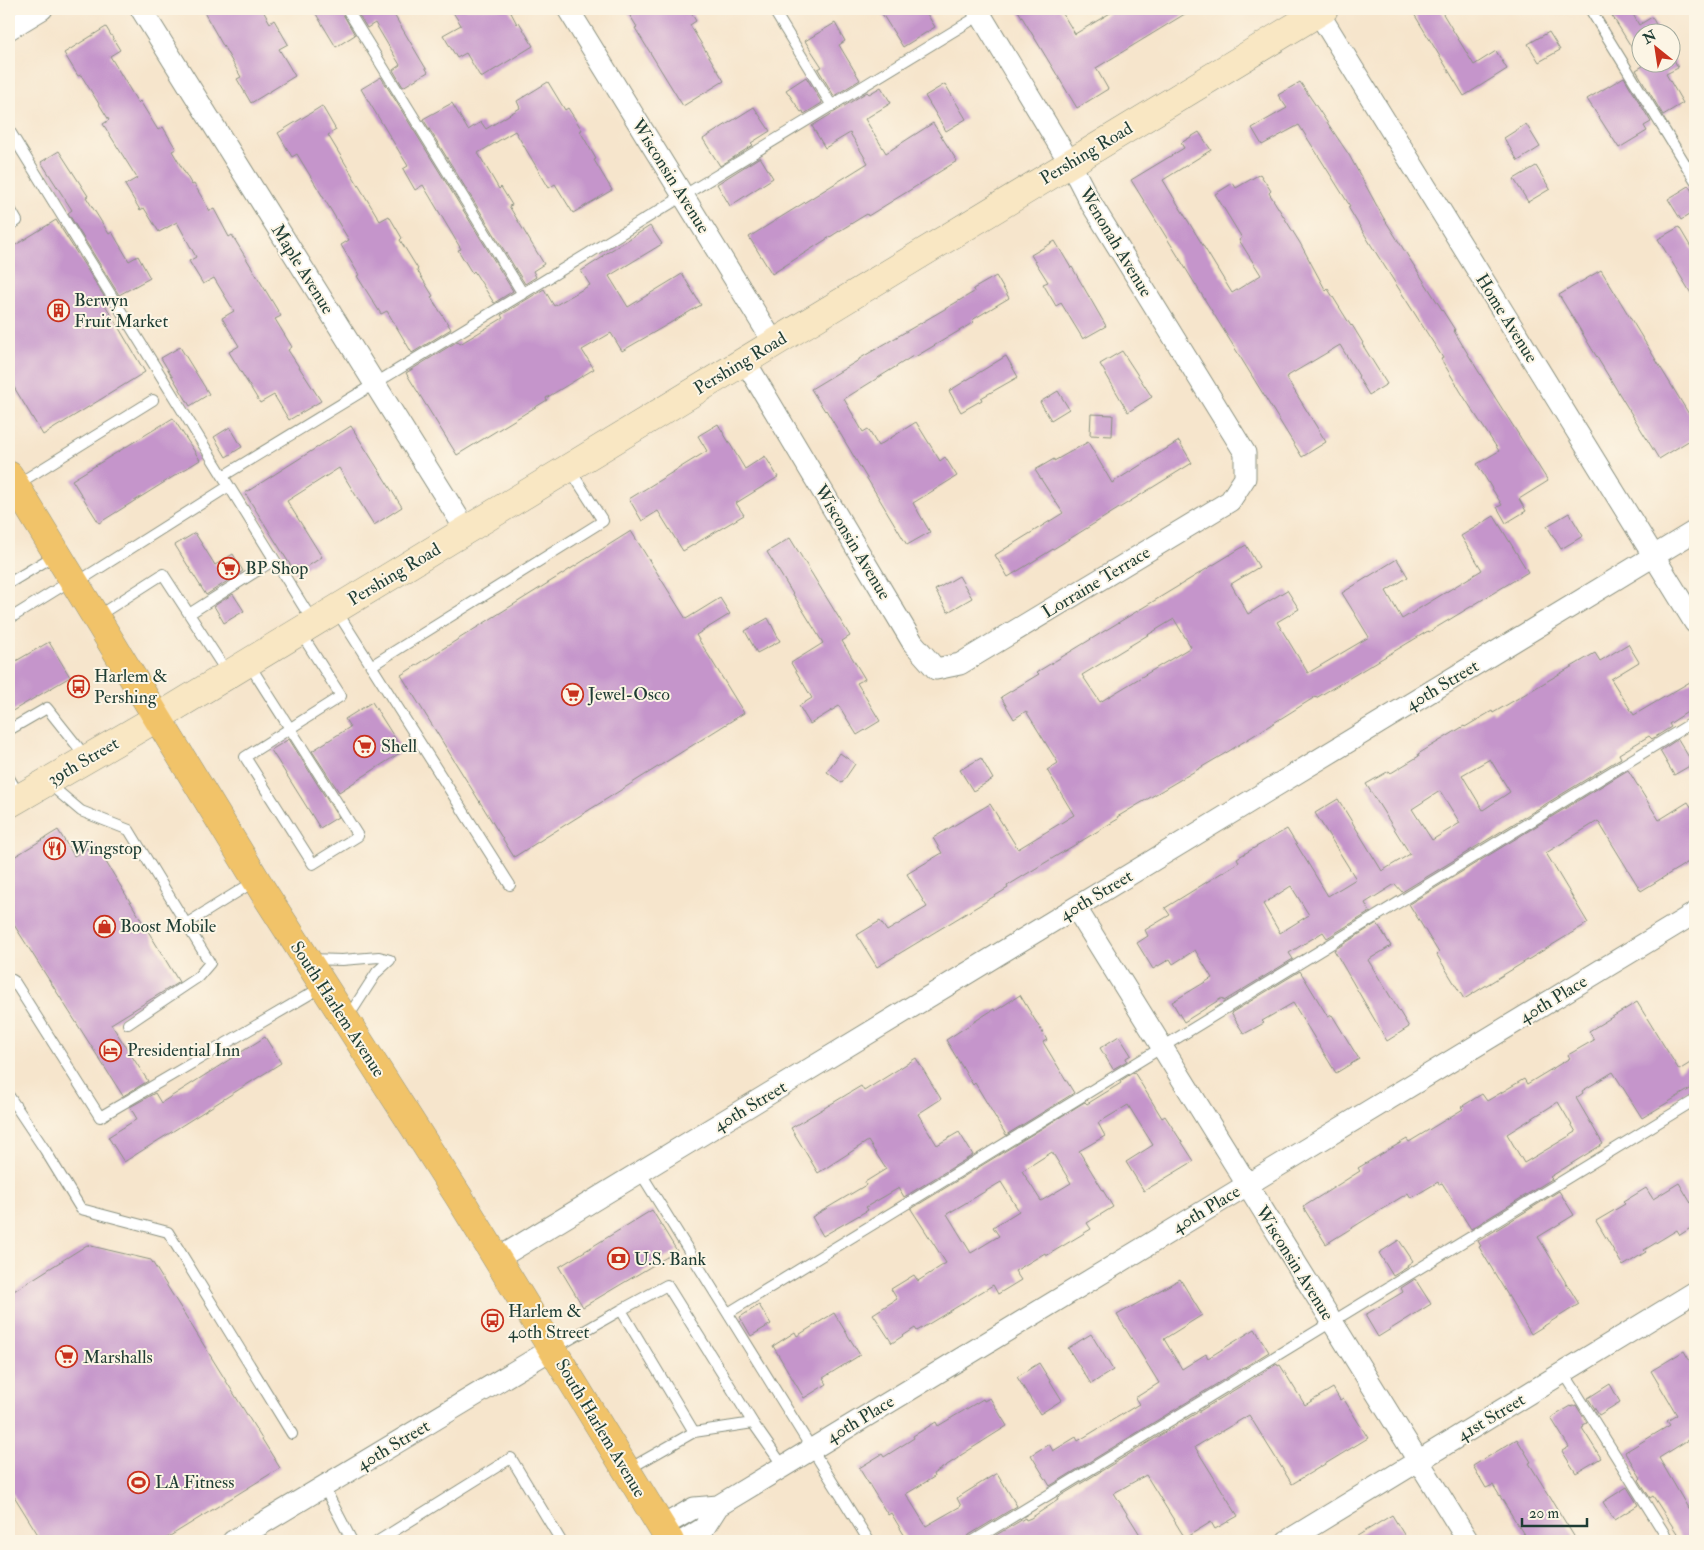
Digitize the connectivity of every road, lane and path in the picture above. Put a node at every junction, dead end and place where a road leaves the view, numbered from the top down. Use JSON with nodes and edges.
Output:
{"nodes":[{"id":1,"x":42,"y":9,"type":"edge"},
{"id":2,"x":141,"y":9,"type":"edge"},
{"id":3,"x":347,"y":9,"type":"edge"},
{"id":4,"x":568,"y":9,"type":"edge"},
{"id":5,"x":773,"y":9,"type":"edge"},
{"id":6,"x":1590,"y":9,"type":"edge"},
{"id":7,"x":1321,"y":10,"type":"edge"},
{"id":8,"x":982,"y":11,"type":"edge"},
{"id":9,"x":9,"y":29,"type":"edge"},
{"id":10,"x":832,"y":106,"type":"junction"},
{"id":11,"x":9,"y":130,"type":"edge"},
{"id":12,"x":1070,"y":163,"type":"junction"},
{"id":13,"x":1695,"y":180,"type":"edge"},
{"id":14,"x":684,"y":196,"type":"junction"},
{"id":15,"x":9,"y":207,"type":"edge"},
{"id":16,"x":9,"y":226,"type":"edge"},
{"id":17,"x":523,"y":294,"type":"junction"},
{"id":18,"x":774,"y":343,"type":"junction"},
{"id":19,"x":745,"y":360,"type":"junction"},
{"id":20,"x":375,"y":384,"type":"junction"},
{"id":21,"x":153,"y":400,"type":"dead end"},
{"id":22,"x":569,"y":468,"type":"junction"},
{"id":23,"x":223,"y":476,"type":"junction"},
{"id":24,"x":1245,"y":478,"type":"joint"},
{"id":25,"x":12,"y":480,"type":"edge"},
{"id":26,"x":229,"y":486,"type":"junction"},
{"id":27,"x":466,"y":530,"type":"junction"},
{"id":28,"x":1695,"y":531,"type":"edge"},
{"id":29,"x":57,"y":554,"type":"junction"},
{"id":30,"x":1654,"y":556,"type":"junction"},
{"id":31,"x":274,"y":560,"type":"junction"},
{"id":32,"x":74,"y":582,"type":"junction"},
{"id":33,"x":9,"y":583,"type":"edge"},
{"id":34,"x":189,"y":614,"type":"junction"},
{"id":35,"x":96,"y":618,"type":"junction"},
{"id":36,"x":9,"y":619,"type":"edge"},
{"id":37,"x":316,"y":621,"type":"junction"},
{"id":38,"x":1695,"y":623,"type":"edge"},
{"id":39,"x":371,"y":666,"type":"junction"},
{"id":40,"x":238,"y":668,"type":"junction"},
{"id":41,"x":936,"y":669,"type":"joint"},
{"id":42,"x":157,"y":718,"type":"junction"},
{"id":43,"x":1695,"y":721,"type":"edge"},
{"id":44,"x":290,"y":728,"type":"junction"},
{"id":45,"x":9,"y":730,"type":"edge"},
{"id":46,"x":87,"y":758,"type":"junction"},
{"id":47,"x":47,"y":782,"type":"junction"},
{"id":48,"x":13,"y":793,"type":"edge"},
{"id":49,"x":257,"y":880,"type":"junction"},
{"id":50,"x":510,"y":885,"type":"dead end"},
{"id":51,"x":1076,"y":908,"type":"junction"},
{"id":52,"x":1695,"y":913,"type":"edge"},
{"id":53,"x":186,"y":924,"type":"junction"},
{"id":54,"x":307,"y":958,"type":"junction"},
{"id":55,"x":9,"y":978,"type":"edge"},
{"id":56,"x":324,"y":986,"type":"junction"},
{"id":57,"x":346,"y":1020,"type":"junction"},
{"id":58,"x":128,"y":1024,"type":"dead end"},
{"id":59,"x":1162,"y":1048,"type":"junction"},
{"id":60,"x":9,"y":1096,"type":"edge"},
{"id":61,"x":1695,"y":1100,"type":"edge"},
{"id":62,"x":640,"y":1172,"type":"junction"},
{"id":63,"x":1247,"y":1184,"type":"junction"},
{"id":64,"x":497,"y":1259,"type":"junction"},
{"id":65,"x":1695,"y":1292,"type":"edge"},
{"id":66,"x":621,"y":1310,"type":"junction"},
{"id":67,"x":728,"y":1313,"type":"junction"},
{"id":68,"x":1332,"y":1321,"type":"junction"},
{"id":69,"x":552,"y":1349,"type":"junction"},
{"id":70,"x":1564,"y":1373,"type":"junction"},
{"id":71,"x":752,"y":1423,"type":"junction"},
{"id":72,"x":694,"y":1432,"type":"junction"},
{"id":73,"x":292,"y":1434,"type":"dead end"},
{"id":74,"x":812,"y":1449,"type":"junction"},
{"id":75,"x":1418,"y":1461,"type":"junction"},
{"id":76,"x":784,"y":1466,"type":"junction"},
{"id":77,"x":627,"y":1470,"type":"junction"},
{"id":78,"x":324,"y":1487,"type":"junction"},
{"id":79,"x":718,"y":1506,"type":"junction"},
{"id":80,"x":663,"y":1534,"type":"edge"},
{"id":81,"x":233,"y":1541,"type":"edge"},
{"id":82,"x":352,"y":1541,"type":"edge"},
{"id":83,"x":378,"y":1541,"type":"edge"},
{"id":84,"x":560,"y":1541,"type":"edge"},
{"id":85,"x":683,"y":1541,"type":"edge"},
{"id":86,"x":868,"y":1541,"type":"edge"},
{"id":87,"x":973,"y":1541,"type":"edge"},
{"id":88,"x":1288,"y":1541,"type":"edge"},
{"id":89,"x":1468,"y":1541,"type":"edge"},
{"id":90,"x":1669,"y":1541,"type":"edge"}],
"edges":[{"from":1,"to":9,"type":"street"},
{"from":2,"to":20,"type":"street","name":"Maple Avenue"},
{"from":3,"to":17,"type":"lane"},
{"from":4,"to":14,"type":"street","name":"Wisconsin Avenue"},
{"from":5,"to":10,"type":"lane"},
{"from":6,"to":13,"type":"lane"},
{"from":7,"to":12,"type":"main road","name":"Pershing Road"},
{"from":7,"to":30,"type":"street","name":"Home Avenue"},
{"from":8,"to":10,"type":"lane"},
{"from":8,"to":12,"type":"street","name":"Wenonah Avenue"},
{"from":10,"to":14,"type":"lane"},
{"from":11,"to":23,"type":"lane"},
{"from":12,"to":18,"type":"main road","name":"Pershing Road"},
{"from":12,"to":24,"type":"street","name":"Wenonah Avenue"},
{"from":14,"to":17,"type":"lane"},
{"from":14,"to":18,"type":"street","name":"Wisconsin Avenue"},
{"from":15,"to":16,"type":"lane"},
{"from":17,"to":20,"type":"lane"},
{"from":18,"to":19,"type":"main road","name":"Pershing Road"},
{"from":19,"to":22,"type":"main road","name":"Pershing Road"},
{"from":19,"to":41,"type":"street","name":"Wisconsin Avenue"},
{"from":20,"to":23,"type":"lane"},
{"from":20,"to":27,"type":"street","name":"Maple Avenue"},
{"from":21,"to":25,"type":"lane"},
{"from":22,"to":27,"type":"main road","name":"Pershing Road"},
{"from":22,"to":39,"type":"lane"},
{"from":23,"to":26,"type":"lane"},
{"from":24,"to":41,"type":"street","name":"Lorraine Terrace"},
{"from":25,"to":29,"type":"main road","name":"South Harlem Avenue"},
{"from":26,"to":31,"type":"lane"},
{"from":26,"to":32,"type":"lane"},
{"from":27,"to":37,"type":"main road","name":"Pershing Road"},
{"from":28,"to":30,"type":"street","name":"40th Street"},
{"from":29,"to":32,"type":"main road","name":"South Harlem Avenue"},
{"from":29,"to":33,"type":"lane"},
{"from":30,"to":38,"type":"street","name":"Home Avenue"},
{"from":30,"to":51,"type":"street","name":"40th Street"},
{"from":31,"to":34,"type":"lane"},
{"from":31,"to":37,"type":"lane"},
{"from":32,"to":35,"type":"main road","name":"South Harlem Avenue"},
{"from":32,"to":36,"type":"lane"},
{"from":34,"to":35,"type":"lane"},
{"from":34,"to":40,"type":"lane"},
{"from":35,"to":42,"type":"main road","name":"South Harlem Avenue"},
{"from":37,"to":39,"type":"lane"},
{"from":37,"to":40,"type":"main road","name":"Pershing Road"},
{"from":37,"to":44,"type":"lane"},
{"from":39,"to":50,"type":"lane"},
{"from":40,"to":42,"type":"main road","name":"Pershing Road"},
{"from":40,"to":44,"type":"lane"},
{"from":42,"to":46,"type":"main road","name":"39th Street"},
{"from":42,"to":49,"type":"main road","name":"South Harlem Avenue"},
{"from":43,"to":59,"type":"lane"},
{"from":44,"to":44,"type":"lane"},
{"from":45,"to":46,"type":"lane"},
{"from":46,"to":47,"type":"main road","name":"39th Street"},
{"from":47,"to":48,"type":"main road","name":"39th Street"},
{"from":47,"to":53,"type":"lane"},
{"from":49,"to":53,"type":"lane"},
{"from":49,"to":54,"type":"main road","name":"South Harlem Avenue"},
{"from":51,"to":59,"type":"street","name":"Wisconsin Avenue"},
{"from":51,"to":62,"type":"street","name":"40th Street"},
{"from":52,"to":63,"type":"street","name":"40th Place"},
{"from":53,"to":58,"type":"lane"},
{"from":54,"to":56,"type":"main road","name":"South Harlem Avenue"},
{"from":54,"to":57,"type":"lane"},
{"from":55,"to":56,"type":"lane"},
{"from":56,"to":57,"type":"main road","name":"South Harlem Avenue"},
{"from":57,"to":64,"type":"main road","name":"South Harlem Avenue"},
{"from":59,"to":63,"type":"street","name":"Wisconsin Avenue"},
{"from":59,"to":67,"type":"lane"},
{"from":60,"to":73,"type":"lane"},
{"from":61,"to":68,"type":"lane"},
{"from":62,"to":64,"type":"street","name":"40th Street"},
{"from":62,"to":67,"type":"lane"},
{"from":63,"to":68,"type":"street","name":"Wisconsin Avenue"},
{"from":63,"to":74,"type":"street","name":"40th Place"},
{"from":64,"to":69,"type":"main road","name":"South Harlem Avenue"},
{"from":65,"to":70,"type":"street","name":"41st Street"},
{"from":66,"to":69,"type":"lane"},
{"from":66,"to":71,"type":"lane"},
{"from":66,"to":72,"type":"lane"},
{"from":67,"to":74,"type":"lane"},
{"from":68,"to":75,"type":"street","name":"Wisconsin Avenue"},
{"from":68,"to":87,"type":"lane"},
{"from":69,"to":77,"type":"main road","name":"South Harlem Avenue"},
{"from":69,"to":78,"type":"street","name":"40th Street"},
{"from":70,"to":75,"type":"street","name":"41st Street"},
{"from":70,"to":90,"type":"lane"},
{"from":71,"to":72,"type":"lane"},
{"from":71,"to":76,"type":"lane"},
{"from":72,"to":77,"type":"lane"},
{"from":74,"to":76,"type":"street","name":"40th Place"},
{"from":74,"to":86,"type":"lane"},
{"from":75,"to":88,"type":"street","name":"41st Street"},
{"from":75,"to":89,"type":"street","name":"Wisconsin Avenue"},
{"from":76,"to":79,"type":"street","name":"40th Place"},
{"from":77,"to":80,"type":"main road","name":"South Harlem Avenue"},
{"from":78,"to":81,"type":"street","name":"40th Street"},
{"from":78,"to":82,"type":"lane"},
{"from":79,"to":80,"type":"street","name":"40th Place"},
{"from":79,"to":85,"type":"street","name":"40th Place"},
{"from":83,"to":84,"type":"lane"}]}
